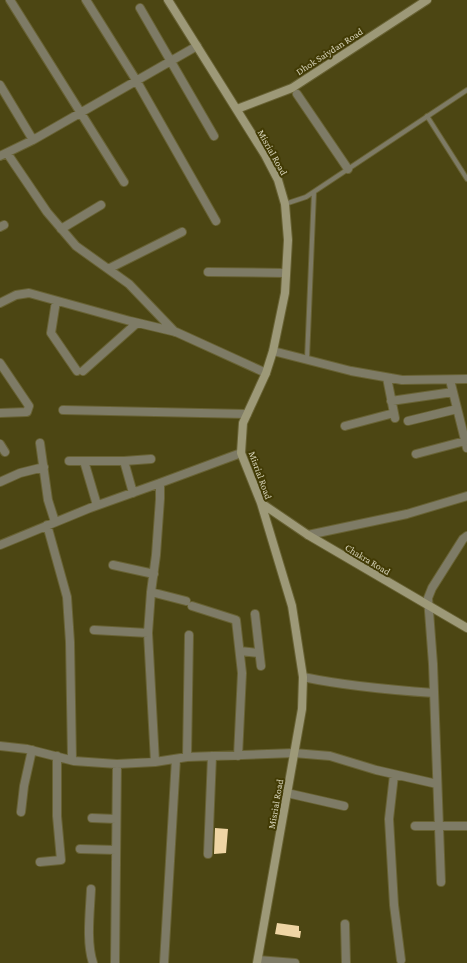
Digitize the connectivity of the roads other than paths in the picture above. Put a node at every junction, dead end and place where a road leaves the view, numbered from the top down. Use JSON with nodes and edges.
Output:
{"nodes":[{"id":1,"x":10,"y":0,"type":"edge"},
{"id":2,"x":86,"y":0,"type":"edge"},
{"id":3,"x":168,"y":0,"type":"edge"},
{"id":4,"x":427,"y":0,"type":"edge"},
{"id":5,"x":140,"y":8,"type":"dead end"},
{"id":6,"x":197,"y":46,"type":"junction"},
{"id":7,"x":171,"y":61,"type":"junction"},
{"id":8,"x":136,"y":80,"type":"junction"},
{"id":9,"x":0,"y":85,"type":"edge"},
{"id":10,"x":467,"y":90,"type":"edge"},
{"id":11,"x":297,"y":94,"type":"dead end"},
{"id":12,"x":237,"y":109,"type":"junction"},
{"id":13,"x":80,"y":112,"type":"junction"},
{"id":14,"x":427,"y":116,"type":"junction"},
{"id":15,"x":214,"y":136,"type":"dead end"},
{"id":16,"x":33,"y":140,"type":"junction"},
{"id":17,"x":3,"y":155,"type":"edge"},
{"id":18,"x":348,"y":169,"type":"junction"},
{"id":19,"x":467,"y":179,"type":"edge"},
{"id":20,"x":124,"y":182,"type":"dead end"},
{"id":21,"x":314,"y":192,"type":"junction"},
{"id":22,"x":285,"y":204,"type":"junction"},
{"id":23,"x":101,"y":205,"type":"dead end"},
{"id":24,"x":216,"y":221,"type":"dead end"},
{"id":25,"x":61,"y":229,"type":"junction"},
{"id":26,"x":182,"y":232,"type":"dead end"},
{"id":27,"x":108,"y":269,"type":"junction"},
{"id":28,"x":208,"y":272,"type":"dead end"},
{"id":29,"x":286,"y":273,"type":"junction"},
{"id":30,"x":56,"y":301,"type":"junction"},
{"id":31,"x":0,"y":303,"type":"edge"},
{"id":32,"x":138,"y":323,"type":"junction"},
{"id":33,"x":176,"y":332,"type":"junction"},
{"id":34,"x":273,"y":351,"type":"junction"},
{"id":35,"x":307,"y":360,"type":"junction"},
{"id":36,"x":0,"y":363,"type":"edge"},
{"id":37,"x":266,"y":373,"type":"junction"},
{"id":38,"x":387,"y":378,"type":"junction"},
{"id":39,"x":467,"y":378,"type":"edge"},
{"id":40,"x":450,"y":380,"type":"junction"},
{"id":41,"x":453,"y":392,"type":"junction"},
{"id":42,"x":391,"y":401,"type":"junction"},
{"id":43,"x":457,"y":409,"type":"junction"},
{"id":44,"x":63,"y":410,"type":"dead end"},
{"id":45,"x":0,"y":413,"type":"edge"},
{"id":46,"x":247,"y":414,"type":"junction"},
{"id":47,"x":408,"y":421,"type":"dead end"},
{"id":48,"x":345,"y":426,"type":"dead end"},
{"id":49,"x":40,"y":443,"type":"dead end"},
{"id":50,"x":0,"y":444,"type":"edge"},
{"id":51,"x":466,"y":444,"type":"edge"},
{"id":52,"x":5,"y":452,"type":"dead end"},
{"id":53,"x":241,"y":453,"type":"junction"},
{"id":54,"x":416,"y":454,"type":"dead end"},
{"id":55,"x":151,"y":459,"type":"dead end"},
{"id":56,"x":69,"y":460,"type":"dead end"},
{"id":57,"x":84,"y":461,"type":"junction"},
{"id":58,"x":124,"y":461,"type":"junction"},
{"id":59,"x":44,"y":466,"type":"junction"},
{"id":60,"x":0,"y":482,"type":"edge"},
{"id":61,"x":160,"y":484,"type":"junction"},
{"id":62,"x":134,"y":493,"type":"junction"},
{"id":63,"x":467,"y":496,"type":"edge"},
{"id":64,"x":261,"y":503,"type":"junction"},
{"id":65,"x":98,"y":505,"type":"junction"},
{"id":66,"x":51,"y":523,"type":"junction"},
{"id":67,"x":308,"y":535,"type":"junction"},
{"id":68,"x":467,"y":536,"type":"edge"},
{"id":69,"x":0,"y":545,"type":"edge"},
{"id":70,"x":113,"y":565,"type":"dead end"},
{"id":71,"x":154,"y":574,"type":"junction"},
{"id":72,"x":151,"y":592,"type":"junction"},
{"id":73,"x":429,"y":607,"type":"junction"},
{"id":74,"x":255,"y":614,"type":"dead end"},
{"id":75,"x":467,"y":628,"type":"edge"},
{"id":76,"x":94,"y":630,"type":"dead end"},
{"id":77,"x":148,"y":633,"type":"junction"},
{"id":78,"x":189,"y":635,"type":"dead end"},
{"id":79,"x":240,"y":651,"type":"junction"},
{"id":80,"x":259,"y":653,"type":"junction"},
{"id":81,"x":261,"y":666,"type":"dead end"},
{"id":82,"x":303,"y":677,"type":"junction"},
{"id":83,"x":434,"y":693,"type":"junction"},
{"id":84,"x":0,"y":746,"type":"edge"},
{"id":85,"x":32,"y":750,"type":"junction"},
{"id":86,"x":294,"y":753,"type":"junction"},
{"id":87,"x":57,"y":756,"type":"junction"},
{"id":88,"x":212,"y":756,"type":"junction"},
{"id":89,"x":238,"y":756,"type":"junction"},
{"id":90,"x":187,"y":757,"type":"junction"},
{"id":91,"x":176,"y":759,"type":"junction"},
{"id":92,"x":72,"y":760,"type":"junction"},
{"id":93,"x":155,"y":762,"type":"junction"},
{"id":94,"x":117,"y":764,"type":"junction"},
{"id":95,"x":394,"y":774,"type":"junction"},
{"id":96,"x":437,"y":784,"type":"junction"},
{"id":97,"x":286,"y":793,"type":"junction"},
{"id":98,"x":344,"y":806,"type":"dead end"},
{"id":99,"x":22,"y":812,"type":"dead end"},
{"id":100,"x":92,"y":818,"type":"dead end"},
{"id":101,"x":116,"y":819,"type":"junction"},
{"id":102,"x":415,"y":826,"type":"dead end"},
{"id":103,"x":438,"y":826,"type":"junction"},
{"id":104,"x":467,"y":826,"type":"edge"},
{"id":105,"x":80,"y":848,"type":"dead end"},
{"id":106,"x":116,"y":850,"type":"junction"},
{"id":107,"x":208,"y":854,"type":"dead end"},
{"id":108,"x":40,"y":862,"type":"dead end"},
{"id":109,"x":441,"y":882,"type":"dead end"},
{"id":110,"x":91,"y":889,"type":"dead end"},
{"id":111,"x":345,"y":924,"type":"dead end"},
{"id":112,"x":401,"y":960,"type":"dead end"},
{"id":113,"x":258,"y":961,"type":"edge"},
{"id":114,"x":93,"y":963,"type":"edge"},
{"id":115,"x":115,"y":963,"type":"edge"},
{"id":116,"x":164,"y":963,"type":"edge"},
{"id":117,"x":295,"y":963,"type":"edge"},
{"id":118,"x":346,"y":963,"type":"edge"}],
"edges":[{"from":1,"to":13,"type":"street"},
{"from":2,"to":8,"type":"street"},
{"from":3,"to":6,"type":"main road","name":"Misrial Road"},
{"from":4,"to":12,"type":"main road","name":"Dhok Saiydan Road"},
{"from":5,"to":7,"type":"street"},
{"from":6,"to":7,"type":"street"},
{"from":6,"to":12,"type":"main road","name":"Misrial Road"},
{"from":7,"to":8,"type":"street"},
{"from":7,"to":15,"type":"street"},
{"from":8,"to":13,"type":"street"},
{"from":8,"to":24,"type":"street"},
{"from":9,"to":16,"type":"street"},
{"from":10,"to":14,"type":"lane"},
{"from":11,"to":18,"type":"street"},
{"from":12,"to":22,"type":"main road","name":"Misrial Road"},
{"from":13,"to":16,"type":"street"},
{"from":13,"to":20,"type":"street"},
{"from":14,"to":18,"type":"lane"},
{"from":14,"to":19,"type":"lane"},
{"from":16,"to":17,"type":"street"},
{"from":17,"to":25,"type":"street"},
{"from":18,"to":21,"type":"lane"},
{"from":21,"to":22,"type":"lane"},
{"from":21,"to":35,"type":"lane"},
{"from":22,"to":29,"type":"main road","name":"Misrial Road"},
{"from":23,"to":25,"type":"street"},
{"from":25,"to":27,"type":"street"},
{"from":26,"to":27,"type":"street"},
{"from":27,"to":33,"type":"street"},
{"from":28,"to":29,"type":"street"},
{"from":29,"to":34,"type":"main road","name":"Misrial Road"},
{"from":30,"to":31,"type":"street"},
{"from":30,"to":32,"type":"street"},
{"from":30,"to":32,"type":"street"},
{"from":32,"to":33,"type":"street"},
{"from":33,"to":37,"type":"street"},
{"from":34,"to":35,"type":"street"},
{"from":34,"to":37,"type":"main road","name":"Misrial Road"},
{"from":35,"to":38,"type":"street"},
{"from":36,"to":45,"type":"street"},
{"from":37,"to":46,"type":"main road","name":"Misrial Road"},
{"from":38,"to":40,"type":"street"},
{"from":38,"to":42,"type":"street"},
{"from":39,"to":40,"type":"street"},
{"from":40,"to":41,"type":"street"},
{"from":41,"to":42,"type":"street"},
{"from":41,"to":43,"type":"street"},
{"from":42,"to":48,"type":"street"},
{"from":43,"to":47,"type":"street"},
{"from":43,"to":51,"type":"street"},
{"from":44,"to":46,"type":"street"},
{"from":46,"to":53,"type":"main road","name":"Misrial Road"},
{"from":49,"to":59,"type":"street"},
{"from":50,"to":52,"type":"street"},
{"from":51,"to":54,"type":"street"},
{"from":53,"to":61,"type":"street"},
{"from":53,"to":64,"type":"main road","name":"Misrial Road"},
{"from":55,"to":58,"type":"street"},
{"from":56,"to":57,"type":"street"},
{"from":57,"to":58,"type":"street"},
{"from":57,"to":65,"type":"street"},
{"from":58,"to":62,"type":"street"},
{"from":59,"to":60,"type":"street"},
{"from":59,"to":66,"type":"street"},
{"from":61,"to":62,"type":"street"},
{"from":61,"to":71,"type":"street"},
{"from":62,"to":65,"type":"street"},
{"from":63,"to":67,"type":"street"},
{"from":64,"to":67,"type":"main road","name":"Chakra Road"},
{"from":64,"to":82,"type":"main road","name":"Misrial Road"},
{"from":65,"to":66,"type":"street"},
{"from":66,"to":69,"type":"street"},
{"from":66,"to":92,"type":"street"},
{"from":67,"to":73,"type":"main road","name":"Chakra Road"},
{"from":68,"to":73,"type":"street"},
{"from":70,"to":71,"type":"street"},
{"from":71,"to":72,"type":"street"},
{"from":72,"to":77,"type":"street"},
{"from":72,"to":79,"type":"street"},
{"from":73,"to":75,"type":"main road","name":"Chakra Road"},
{"from":73,"to":83,"type":"street"},
{"from":74,"to":80,"type":"street"},
{"from":76,"to":77,"type":"street"},
{"from":77,"to":93,"type":"street"},
{"from":78,"to":90,"type":"street"},
{"from":79,"to":80,"type":"street"},
{"from":79,"to":89,"type":"street"},
{"from":80,"to":81,"type":"street"},
{"from":82,"to":83,"type":"street"},
{"from":82,"to":86,"type":"main road","name":"Misrial Road"},
{"from":83,"to":96,"type":"street"},
{"from":84,"to":85,"type":"street"},
{"from":85,"to":87,"type":"street"},
{"from":85,"to":99,"type":"street"},
{"from":86,"to":89,"type":"street"},
{"from":86,"to":95,"type":"street"},
{"from":86,"to":97,"type":"main road","name":"Misrial Road"},
{"from":87,"to":92,"type":"street"},
{"from":87,"to":108,"type":"street"},
{"from":88,"to":89,"type":"street"},
{"from":88,"to":90,"type":"street"},
{"from":88,"to":107,"type":"street"},
{"from":90,"to":91,"type":"street"},
{"from":91,"to":93,"type":"street"},
{"from":91,"to":116,"type":"street"},
{"from":92,"to":94,"type":"street"},
{"from":93,"to":94,"type":"street"},
{"from":94,"to":101,"type":"street"},
{"from":95,"to":96,"type":"street"},
{"from":95,"to":112,"type":"street"},
{"from":96,"to":103,"type":"street"},
{"from":97,"to":98,"type":"street"},
{"from":97,"to":113,"type":"main road","name":"Misrial Road"},
{"from":100,"to":101,"type":"street"},
{"from":101,"to":106,"type":"street"},
{"from":102,"to":103,"type":"street"},
{"from":103,"to":104,"type":"street"},
{"from":103,"to":109,"type":"street"},
{"from":105,"to":106,"type":"street"},
{"from":106,"to":115,"type":"street"},
{"from":110,"to":114,"type":"street"},
{"from":111,"to":118,"type":"street"},
{"from":113,"to":117,"type":"street"}]}
